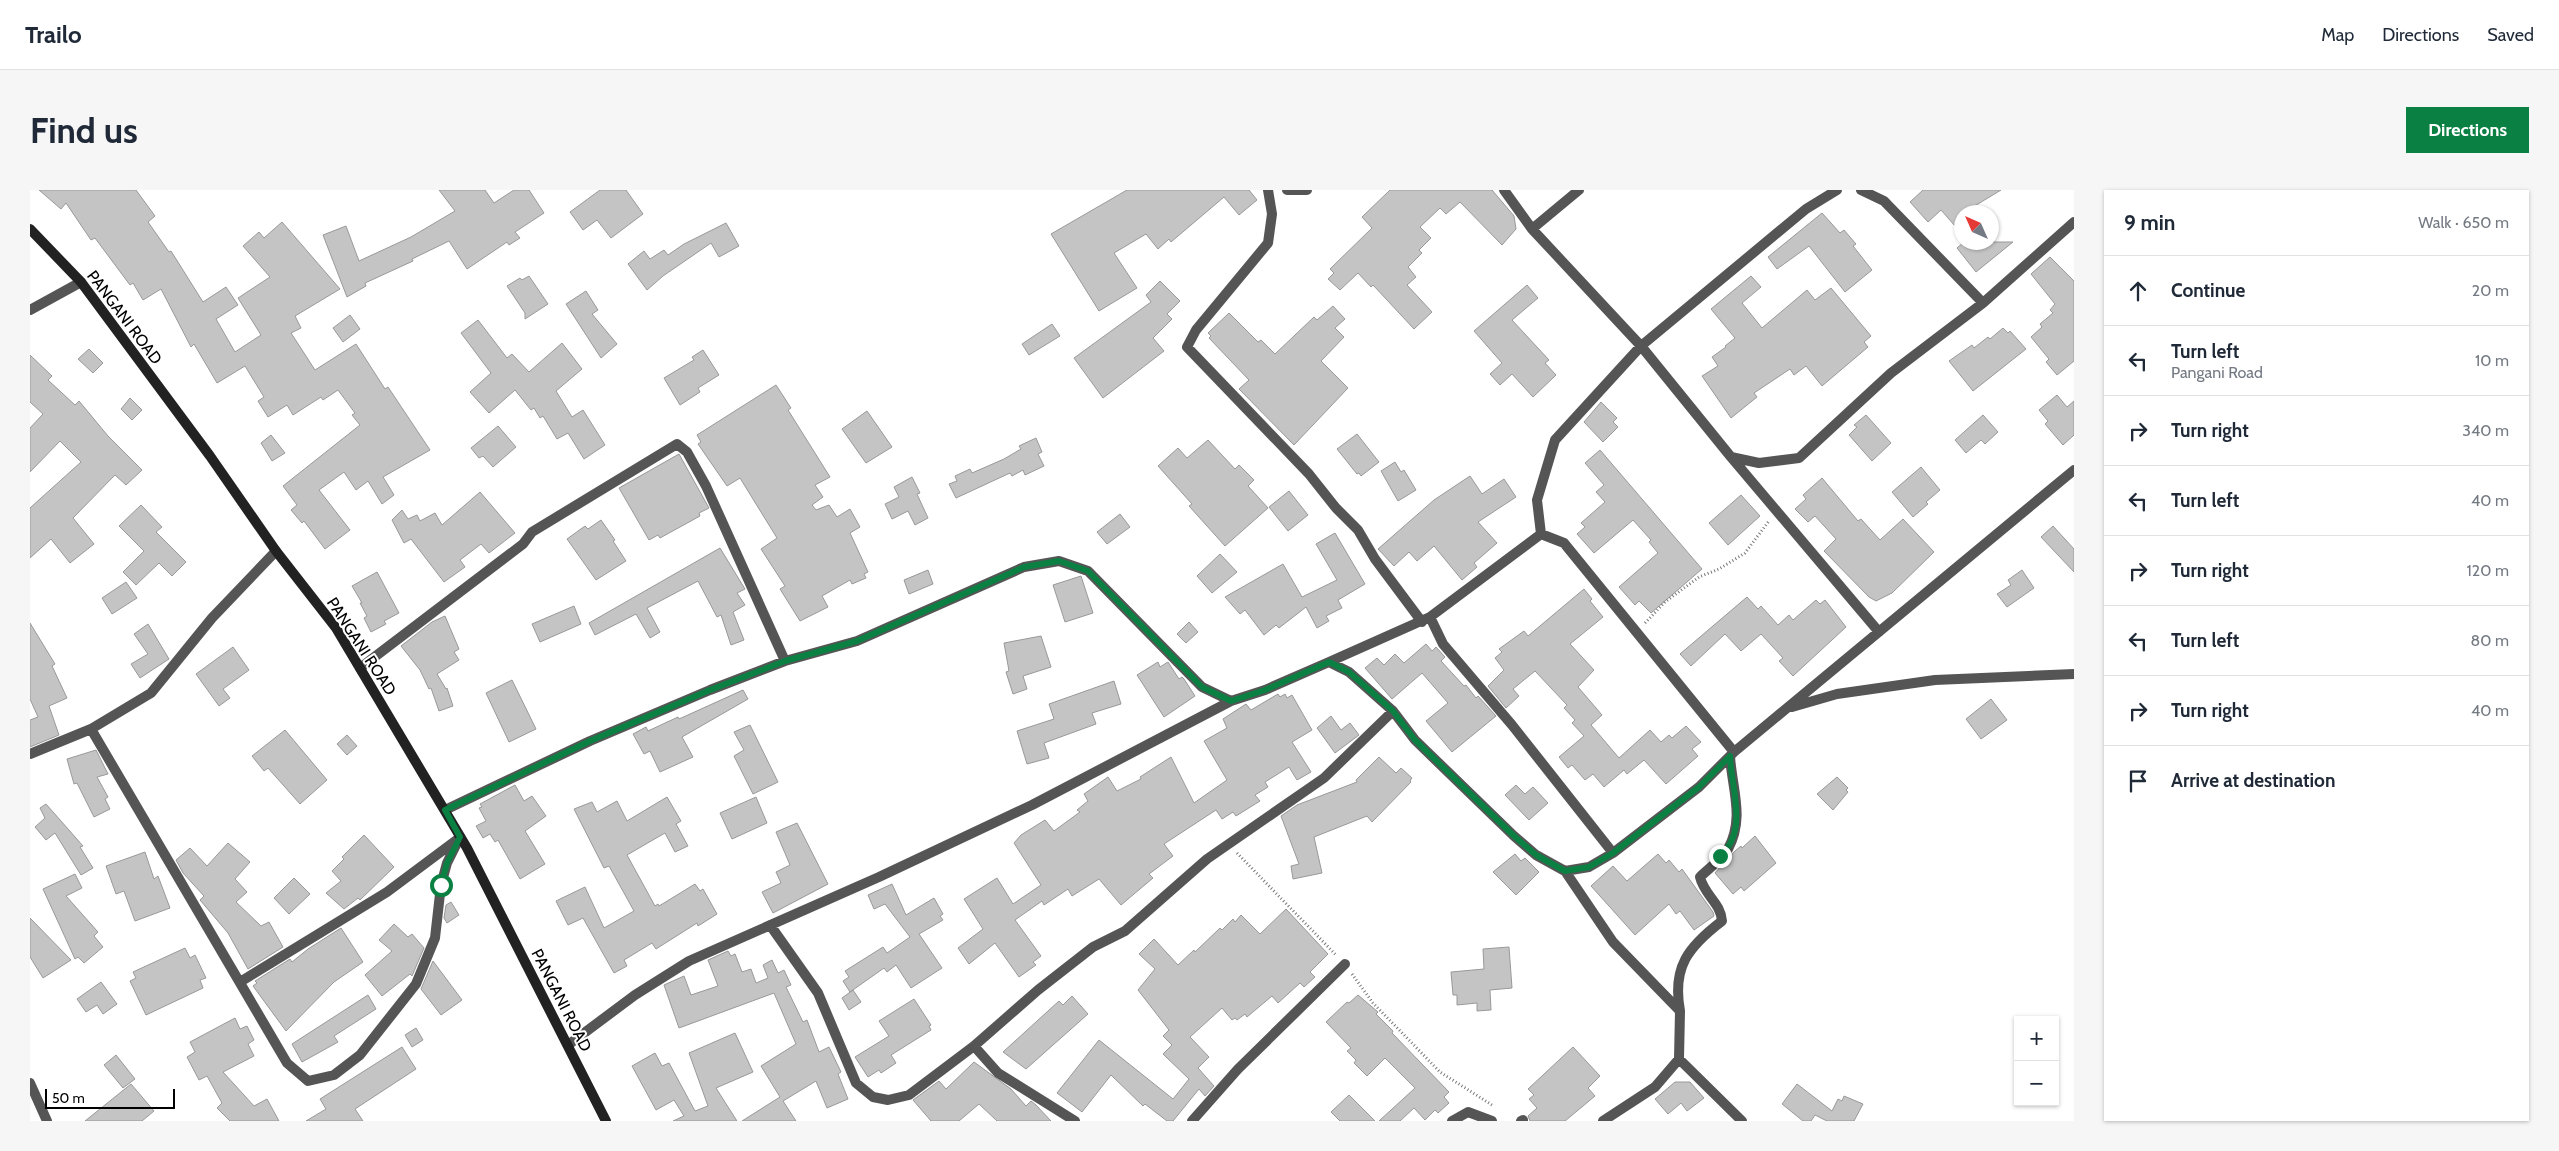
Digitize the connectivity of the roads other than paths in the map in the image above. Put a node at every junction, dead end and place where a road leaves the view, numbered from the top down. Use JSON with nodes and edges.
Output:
{"nodes":[{"id":1,"x":1268,"y":190,"type":"edge"},
{"id":2,"x":1287,"y":190,"type":"edge"},
{"id":3,"x":1307,"y":190,"type":"edge"},
{"id":4,"x":1504,"y":190,"type":"edge"},
{"id":5,"x":1579,"y":190,"type":"edge"},
{"id":6,"x":1837,"y":190,"type":"edge"},
{"id":7,"x":1861,"y":190,"type":"edge"},
{"id":8,"x":2074,"y":222,"type":"edge"},
{"id":9,"x":30,"y":229,"type":"edge"},
{"id":10,"x":1532,"y":229,"type":"junction"},
{"id":11,"x":81,"y":282,"type":"junction"},
{"id":12,"x":1983,"y":302,"type":"junction"},
{"id":13,"x":30,"y":310,"type":"edge"},
{"id":14,"x":1640,"y":346,"type":"junction"},
{"id":15,"x":1731,"y":457,"type":"junction"},
{"id":16,"x":2074,"y":470,"type":"edge"},
{"id":17,"x":1542,"y":534,"type":"junction"},
{"id":18,"x":276,"y":551,"type":"junction"},
{"id":19,"x":1426,"y":620,"type":"junction"},
{"id":20,"x":1879,"y":632,"type":"junction"},
{"id":21,"x":785,"y":661,"type":"junction"},
{"id":22,"x":1329,"y":662,"type":"junction"},
{"id":23,"x":360,"y":668,"type":"junction"},
{"id":24,"x":2074,"y":674,"type":"edge"},
{"id":25,"x":1231,"y":701,"type":"junction"},
{"id":26,"x":1786,"y":709,"type":"junction"},
{"id":27,"x":1393,"y":711,"type":"junction"},
{"id":28,"x":91,"y":729,"type":"junction"},
{"id":29,"x":30,"y":754,"type":"edge"},
{"id":30,"x":1732,"y":754,"type":"junction"},
{"id":31,"x":445,"y":810,"type":"junction"},
{"id":32,"x":460,"y":837,"type":"junction"},
{"id":33,"x":1613,"y":853,"type":"junction"},
{"id":34,"x":1565,"y":871,"type":"junction"},
{"id":35,"x":770,"y":925,"type":"junction"},
{"id":36,"x":1345,"y":964,"type":"road end"},
{"id":37,"x":240,"y":982,"type":"junction"},
{"id":38,"x":1680,"y":1011,"type":"junction"},
{"id":39,"x":568,"y":1044,"type":"junction"},
{"id":40,"x":974,"y":1046,"type":"junction"},
{"id":41,"x":1679,"y":1059,"type":"junction"},
{"id":42,"x":30,"y":1083,"type":"edge"},
{"id":43,"x":47,"y":1121,"type":"edge"},
{"id":44,"x":606,"y":1121,"type":"edge"},
{"id":45,"x":1074,"y":1121,"type":"edge"},
{"id":46,"x":1192,"y":1121,"type":"edge"},
{"id":47,"x":1452,"y":1121,"type":"edge"},
{"id":48,"x":1492,"y":1121,"type":"edge"},
{"id":49,"x":1603,"y":1121,"type":"edge"},
{"id":50,"x":1742,"y":1121,"type":"edge"}],
"edges":[{"from":1,"to":19,"type":"street"},
{"from":2,"to":3,"type":"street"},
{"from":4,"to":10,"type":"street"},
{"from":5,"to":10,"type":"street"},
{"from":6,"to":14,"type":"street"},
{"from":7,"to":12,"type":"street"},
{"from":8,"to":12,"type":"street"},
{"from":9,"to":11,"type":"main road","name":"PANGANI ROAD"},
{"from":10,"to":14,"type":"street"},
{"from":11,"to":13,"type":"street"},
{"from":11,"to":18,"type":"main road","name":"PANGANI ROAD"},
{"from":12,"to":15,"type":"street"},
{"from":14,"to":15,"type":"street"},
{"from":14,"to":17,"type":"street"},
{"from":15,"to":20,"type":"street"},
{"from":16,"to":20,"type":"street"},
{"from":17,"to":19,"type":"street"},
{"from":17,"to":30,"type":"street"},
{"from":18,"to":23,"type":"main road","name":"PANGANI ROAD"},
{"from":18,"to":28,"type":"street"},
{"from":19,"to":22,"type":"street"},
{"from":19,"to":33,"type":"street"},
{"from":20,"to":26,"type":"street"},
{"from":21,"to":23,"type":"street"},
{"from":21,"to":25,"type":"street"},
{"from":21,"to":31,"type":"street"},
{"from":22,"to":25,"type":"street"},
{"from":22,"to":27,"type":"street"},
{"from":23,"to":31,"type":"main road","name":"PANGANI ROAD"},
{"from":24,"to":26,"type":"street"},
{"from":25,"to":35,"type":"street"},
{"from":26,"to":30,"type":"street"},
{"from":27,"to":34,"type":"street"},
{"from":27,"to":40,"type":"street"},
{"from":28,"to":29,"type":"street"},
{"from":28,"to":37,"type":"street"},
{"from":30,"to":33,"type":"street"},
{"from":30,"to":38,"type":"street"},
{"from":31,"to":32,"type":"main road","name":"PANGANI ROAD"},
{"from":32,"to":37,"type":"street"},
{"from":32,"to":37,"type":"street"},
{"from":32,"to":39,"type":"main road","name":"PANGANI ROAD"},
{"from":33,"to":34,"type":"street"},
{"from":34,"to":38,"type":"street"},
{"from":35,"to":39,"type":"street"},
{"from":35,"to":40,"type":"street"},
{"from":36,"to":46,"type":"street"},
{"from":38,"to":41,"type":"street"},
{"from":39,"to":44,"type":"main road","name":"PANGANI ROAD"},
{"from":40,"to":45,"type":"street"},
{"from":41,"to":49,"type":"street"},
{"from":41,"to":50,"type":"street"},
{"from":42,"to":43,"type":"street"},
{"from":47,"to":48,"type":"street"}]}
